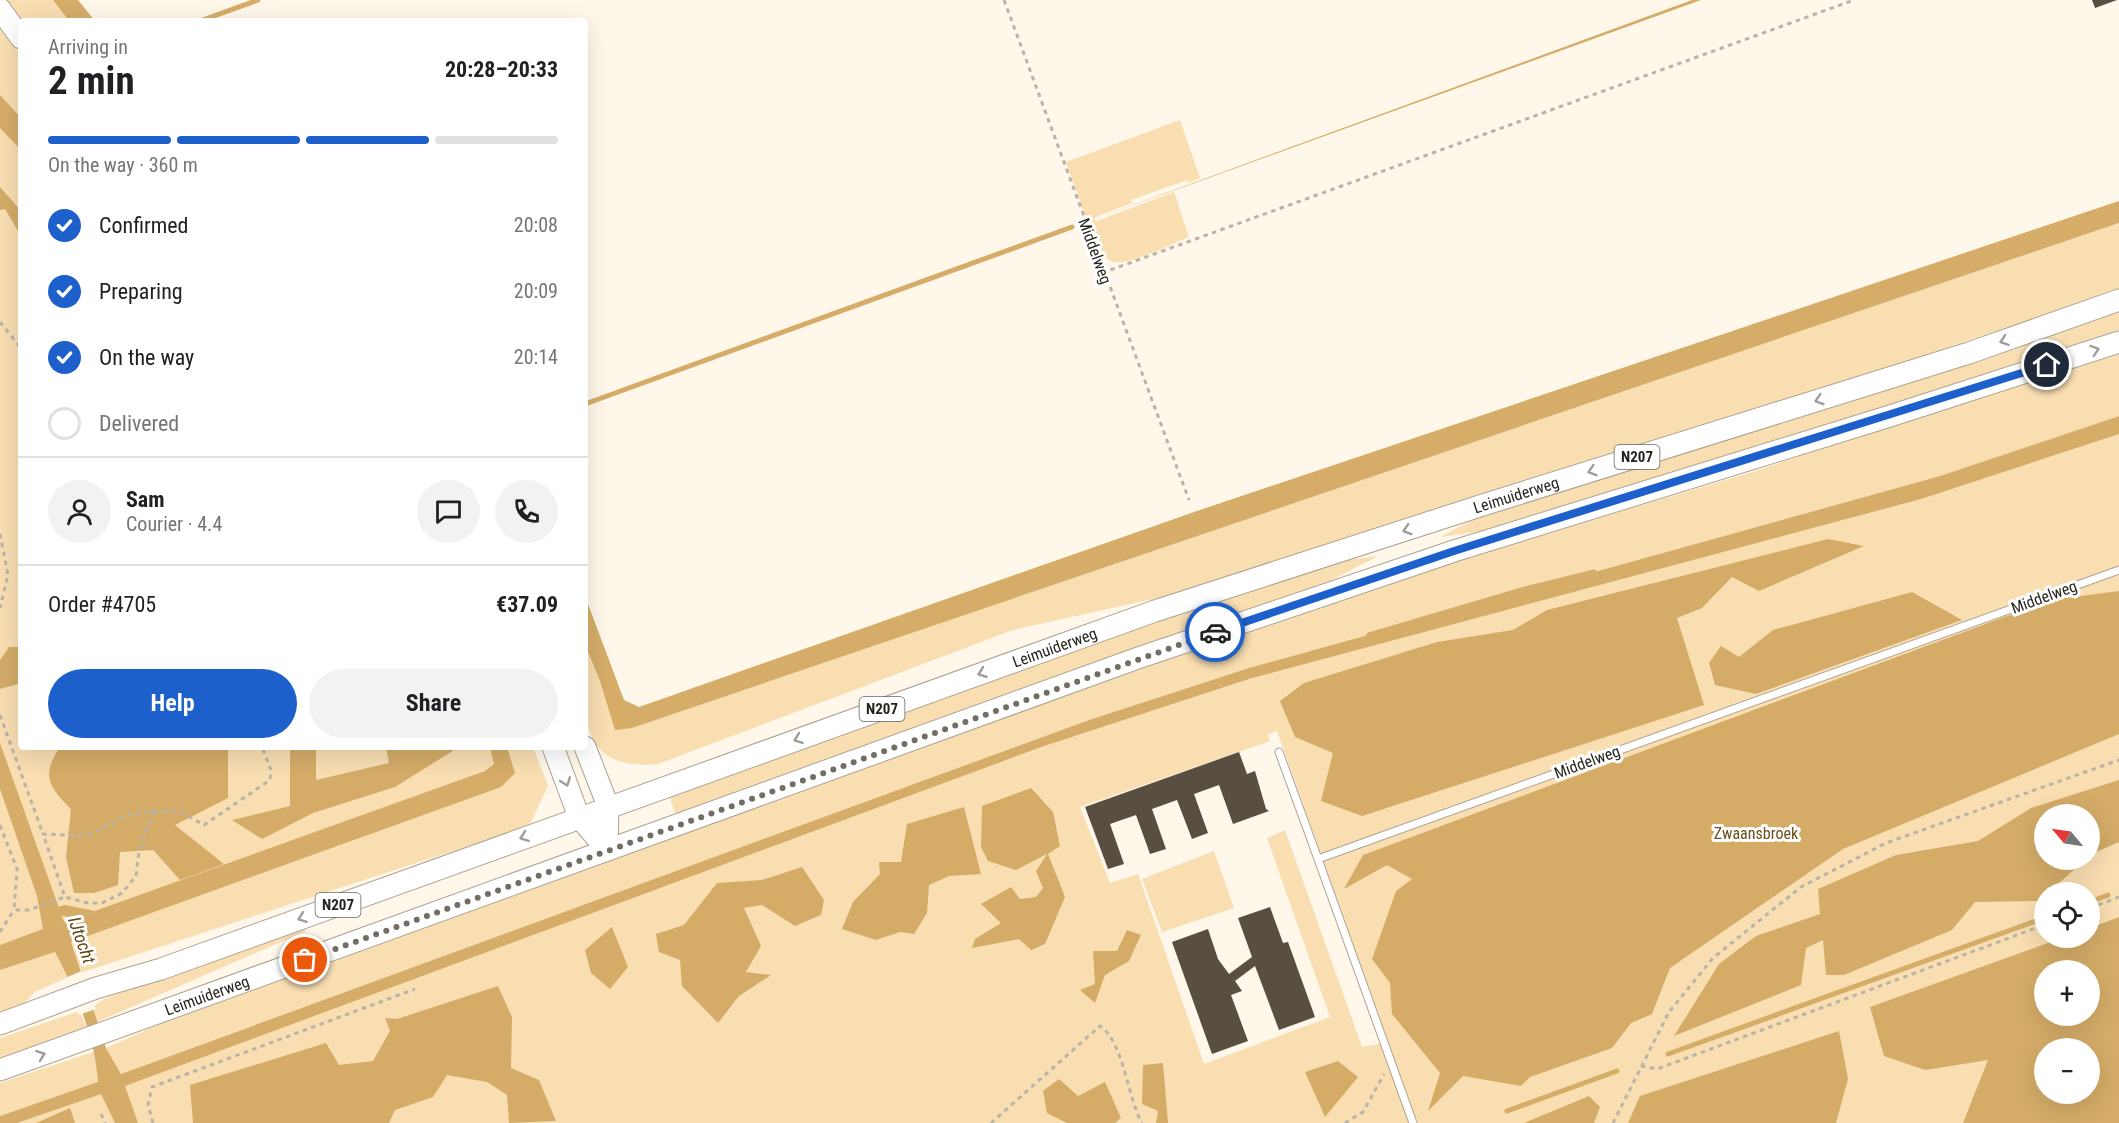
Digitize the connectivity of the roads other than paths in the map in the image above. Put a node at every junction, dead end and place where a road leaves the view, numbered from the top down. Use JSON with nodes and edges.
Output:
{"nodes":[{"id":1,"x":0,"y":9,"type":"edge"},
{"id":2,"x":18,"y":34,"type":"edge"},
{"id":3,"x":2119,"y":300,"type":"edge"},
{"id":4,"x":2119,"y":342,"type":"edge"},
{"id":5,"x":2119,"y":570,"type":"edge"},
{"id":6,"x":554,"y":750,"type":"edge"},
{"id":7,"x":586,"y":750,"type":"edge"},
{"id":8,"x":1279,"y":752,"type":"dead end"},
{"id":9,"x":608,"y":806,"type":"junction"},
{"id":10,"x":579,"y":817,"type":"junction"},
{"id":11,"x":607,"y":850,"type":"junction"},
{"id":12,"x":1318,"y":859,"type":"junction"},
{"id":13,"x":0,"y":1024,"type":"edge"},
{"id":14,"x":0,"y":1070,"type":"edge"},
{"id":15,"x":1413,"y":1123,"type":"edge"}],
"edges":[{"from":1,"to":2,"type":"main road"},
{"from":3,"to":9,"type":"main road","name":"Leimuiderweg","number":"N207","one_way":true},
{"from":11,"to":4,"type":"main road","name":"Leimuiderweg","number":"N207","one_way":true},
{"from":5,"to":12,"type":"lane","name":"Middelweg"},
{"from":6,"to":10,"type":"main road","one_way":true},
{"from":7,"to":9,"type":"main road"},
{"from":8,"to":12,"type":"lane"},
{"from":9,"to":10,"type":"main road","name":"Leimuiderweg","number":"N207"},
{"from":9,"to":11,"type":"main road"},
{"from":10,"to":11,"type":"main road"},
{"from":10,"to":13,"type":"main road","name":"Leimuiderweg","number":"N207","one_way":true},
{"from":14,"to":11,"type":"main road","name":"Leimuiderweg","number":"N207","one_way":true},
{"from":12,"to":15,"type":"lane"}]}
